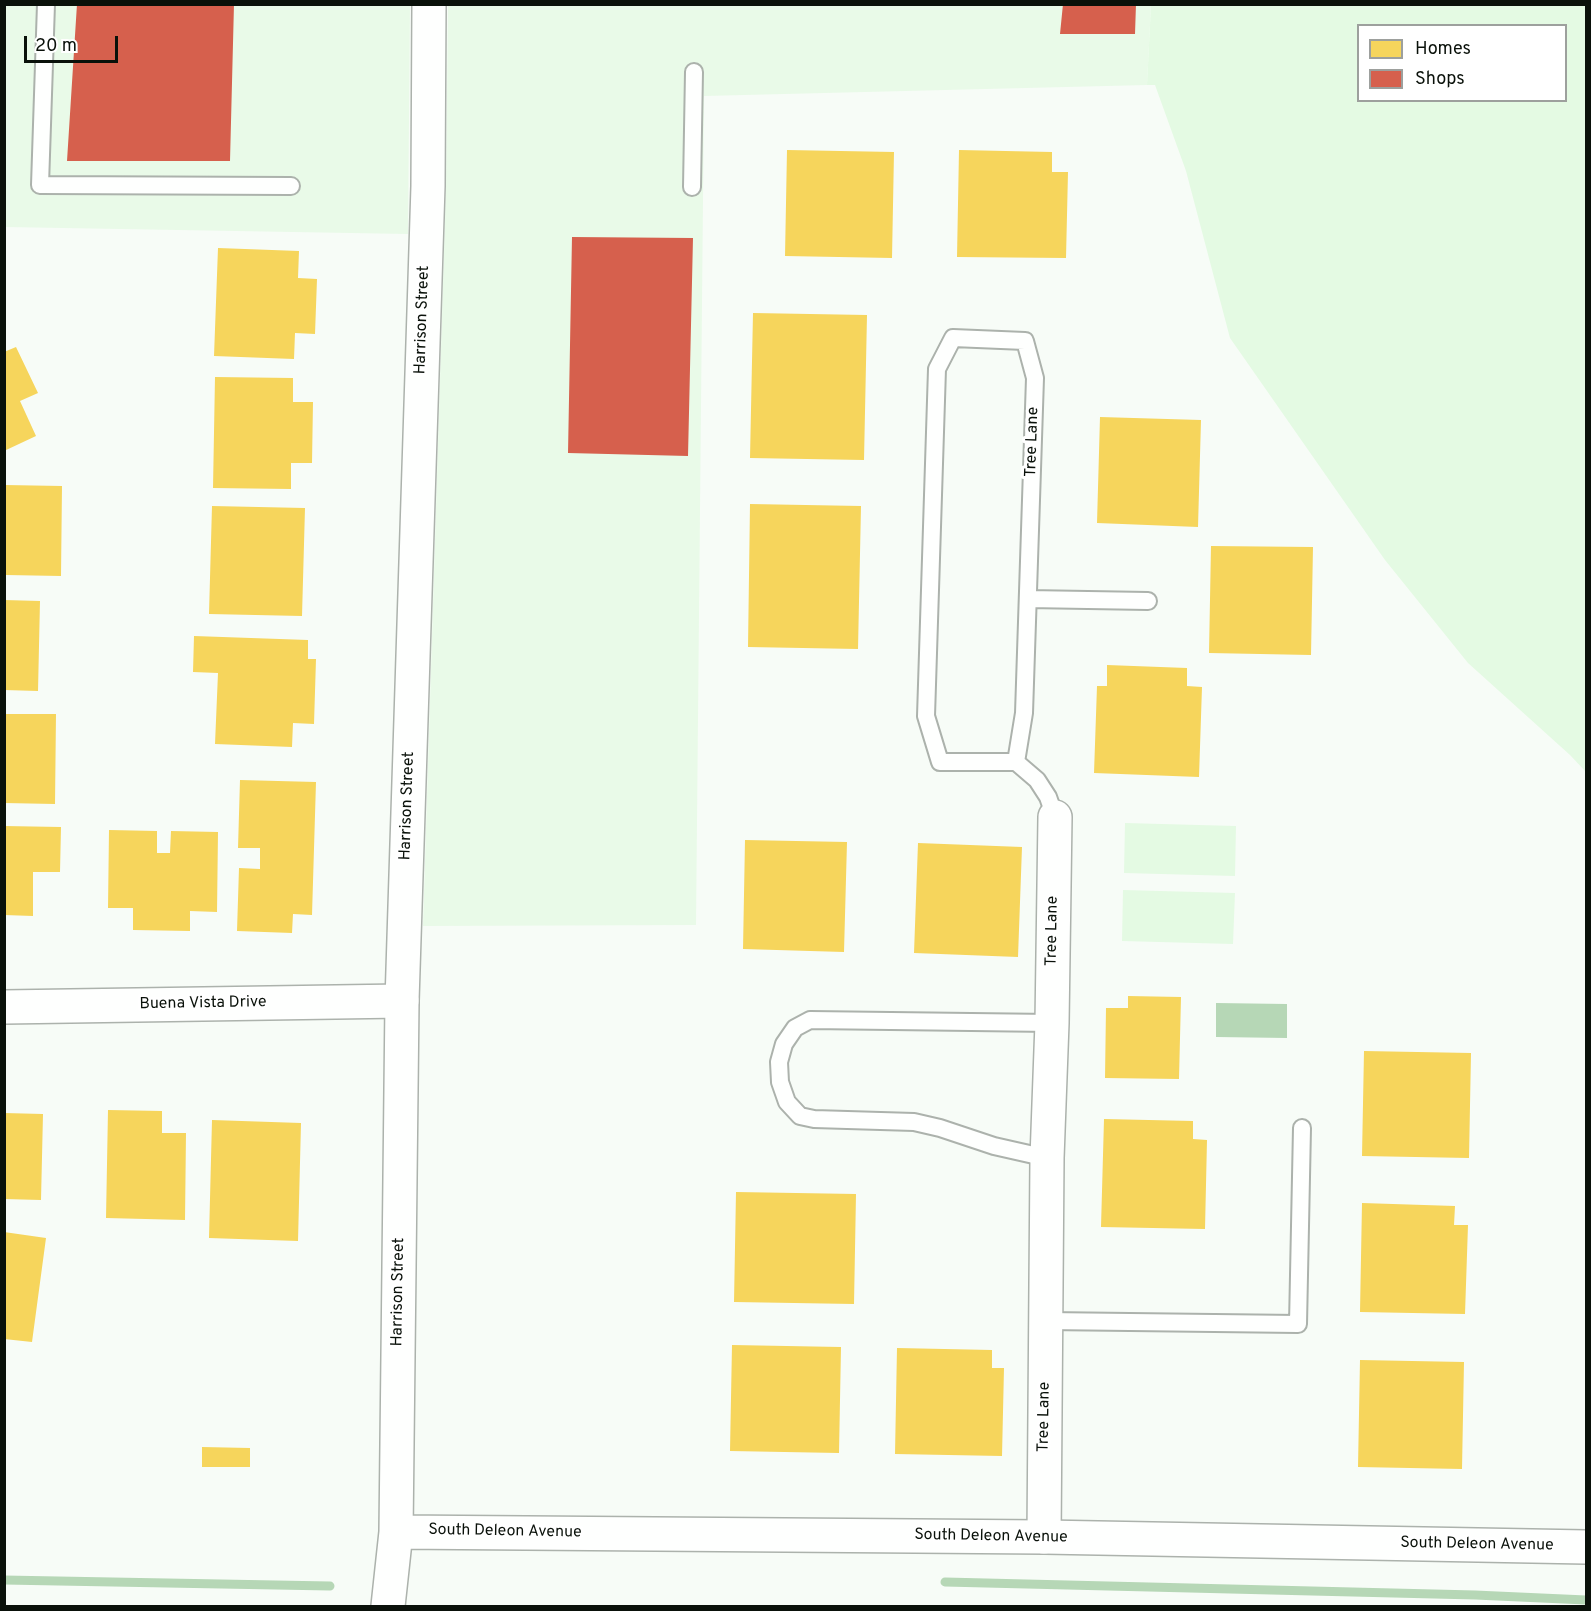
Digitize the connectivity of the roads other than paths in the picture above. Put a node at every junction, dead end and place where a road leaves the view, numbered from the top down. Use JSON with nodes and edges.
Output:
{"nodes":[{"id":1,"x":46,"y":4,"type":"edge"},
{"id":2,"x":429,"y":4,"type":"edge"},
{"id":3,"x":694,"y":72,"type":"dead end"},
{"id":4,"x":291,"y":186,"type":"dead end"},
{"id":5,"x":692,"y":187,"type":"dead end"},
{"id":6,"x":1028,"y":598,"type":"junction"},
{"id":7,"x":1148,"y":601,"type":"dead end"},
{"id":8,"x":1016,"y":762,"type":"junction"},
{"id":9,"x":1055,"y":816,"type":"joint"},
{"id":10,"x":402,"y":1001,"type":"junction"},
{"id":11,"x":4,"y":1007,"type":"edge"},
{"id":12,"x":1052,"y":1023,"type":"junction"},
{"id":13,"x":1302,"y":1128,"type":"dead end"},
{"id":14,"x":1047,"y":1158,"type":"junction"},
{"id":15,"x":1046,"y":1321,"type":"junction"},
{"id":16,"x":396,"y":1532,"type":"junction"},
{"id":17,"x":1044,"y":1537,"type":"junction"},
{"id":18,"x":1587,"y":1547,"type":"edge"},
{"id":19,"x":388,"y":1606,"type":"edge"}],
"edges":[{"from":1,"to":4,"type":"lane"},
{"from":2,"to":10,"type":"street","name":"Harrison Street"},
{"from":3,"to":5,"type":"lane"},
{"from":6,"to":7,"type":"lane"},
{"from":6,"to":8,"type":"lane","name":"Tree Lane"},
{"from":6,"to":8,"type":"lane","name":"Tree Lane"},
{"from":8,"to":9,"type":"lane","name":"Tree Lane"},
{"from":9,"to":12,"type":"street","name":"Tree Lane"},
{"from":10,"to":11,"type":"street","name":"Buena Vista Drive"},
{"from":10,"to":16,"type":"street","name":"Harrison Street"},
{"from":12,"to":14,"type":"street","name":"Tree Lane"},
{"from":12,"to":14,"type":"lane"},
{"from":13,"to":15,"type":"lane"},
{"from":14,"to":15,"type":"street","name":"Tree Lane"},
{"from":15,"to":17,"type":"street","name":"Tree Lane"},
{"from":16,"to":17,"type":"street","name":"South Deleon Avenue"},
{"from":16,"to":19,"type":"street","name":"Harrison Street"},
{"from":17,"to":18,"type":"street","name":"South Deleon Avenue"}]}
